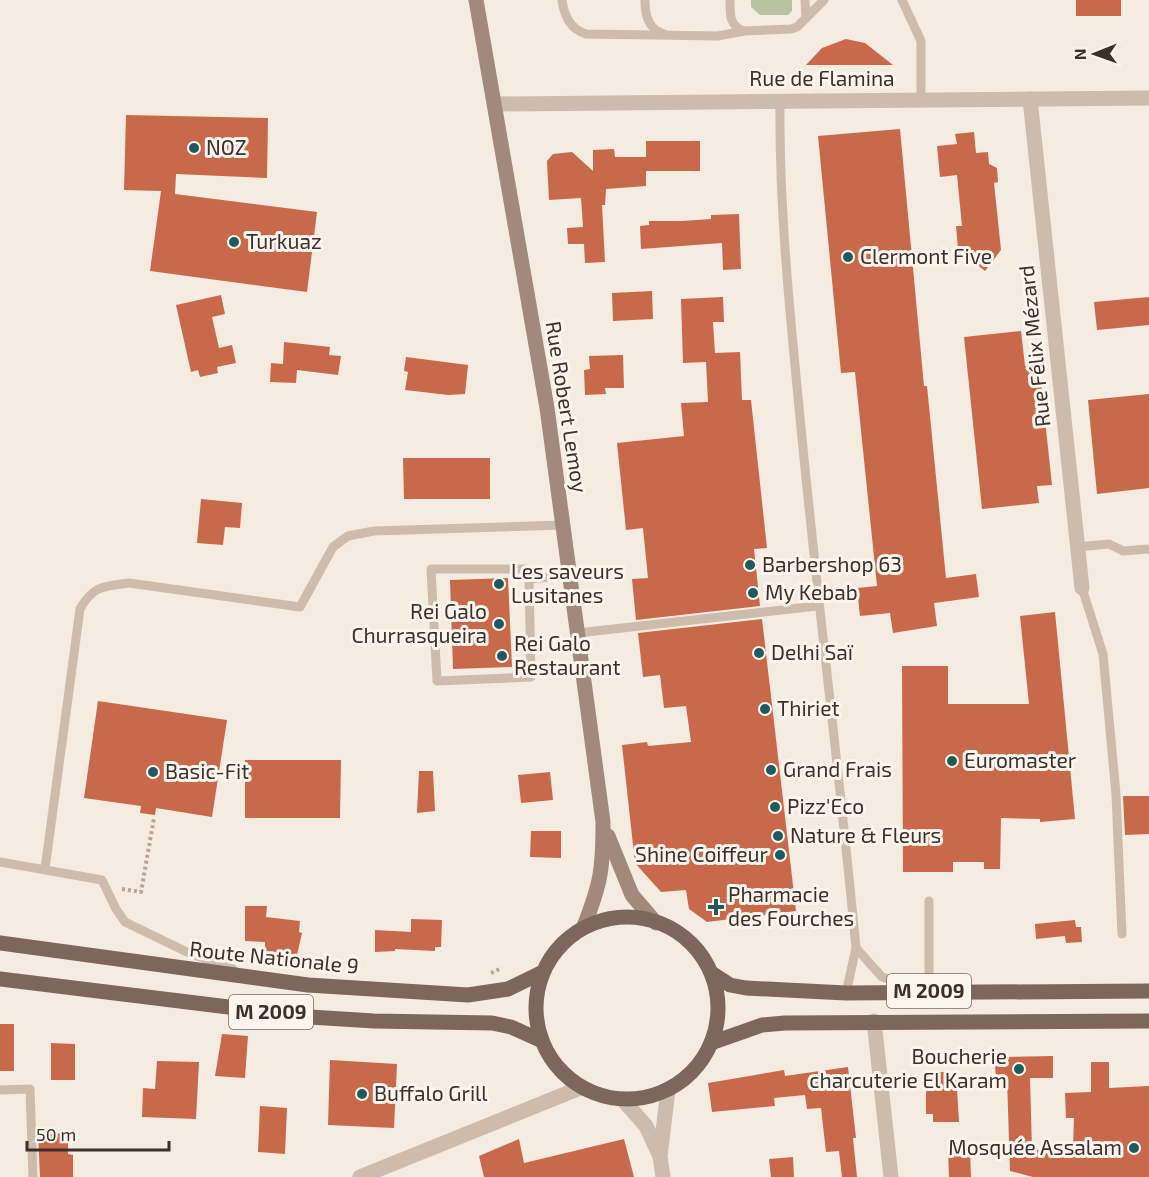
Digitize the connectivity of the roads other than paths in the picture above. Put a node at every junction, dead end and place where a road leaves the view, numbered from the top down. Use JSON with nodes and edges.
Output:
{"nodes":[{"id":1,"x":476,"y":0,"type":"edge"},
{"id":2,"x":562,"y":0,"type":"edge"},
{"id":3,"x":645,"y":0,"type":"edge"},
{"id":4,"x":730,"y":0,"type":"edge"},
{"id":5,"x":806,"y":0,"type":"edge"},
{"id":6,"x":824,"y":0,"type":"edge"},
{"id":7,"x":891,"y":0,"type":"edge"},
{"id":8,"x":904,"y":3,"type":"edge"},
{"id":9,"x":806,"y":18,"type":"junction"},
{"id":10,"x":744,"y":31,"type":"junction"},
{"id":11,"x":670,"y":36,"type":"junction"},
{"id":12,"x":1149,"y":98,"type":"edge"},
{"id":13,"x":1030,"y":99,"type":"junction"},
{"id":14,"x":780,"y":100,"type":"junction"},
{"id":15,"x":921,"y":100,"type":"junction"},
{"id":16,"x":495,"y":104,"type":"junction"},
{"id":17,"x":564,"y":525,"type":"junction"},
{"id":18,"x":1077,"y":547,"type":"junction"},
{"id":19,"x":1149,"y":549,"type":"edge"},
{"id":20,"x":571,"y":575,"type":"junction"},
{"id":21,"x":529,"y":579,"type":"junction"},
{"id":22,"x":1082,"y":588,"type":"joint"},
{"id":23,"x":817,"y":606,"type":"junction"},
{"id":24,"x":578,"y":633,"type":"junction"},
{"id":25,"x":603,"y":822,"type":"junction"},
{"id":26,"x":0,"y":862,"type":"edge"},
{"id":27,"x":45,"y":869,"type":"junction"},
{"id":28,"x":929,"y":901,"type":"dead end"},
{"id":29,"x":656,"y":923,"type":"junction"},
{"id":30,"x":584,"y":926,"type":"junction"},
{"id":31,"x":1122,"y":934,"type":"dead end"},
{"id":32,"x":0,"y":943,"type":"edge"},
{"id":33,"x":856,"y":948,"type":"junction"},
{"id":34,"x":541,"y":973,"type":"junction"},
{"id":35,"x":713,"y":974,"type":"junction"},
{"id":36,"x":0,"y":979,"type":"edge"},
{"id":37,"x":258,"y":979,"type":"junction"},
{"id":38,"x":929,"y":991,"type":"junction"},
{"id":39,"x":1149,"y":991,"type":"edge"},
{"id":40,"x":846,"y":993,"type":"junction"},
{"id":41,"x":874,"y":1021,"type":"junction"},
{"id":42,"x":1149,"y":1021,"type":"edge"},
{"id":43,"x":540,"y":1040,"type":"junction"},
{"id":44,"x":711,"y":1043,"type":"junction"},
{"id":45,"x":580,"y":1088,"type":"junction"},
{"id":46,"x":0,"y":1090,"type":"edge"},
{"id":47,"x":668,"y":1090,"type":"junction"},
{"id":48,"x":623,"y":1100,"type":"junction"},
{"id":49,"x":660,"y":1156,"type":"junction"},
{"id":50,"x":33,"y":1177,"type":"edge"},
{"id":51,"x":360,"y":1177,"type":"edge"},
{"id":52,"x":663,"y":1177,"type":"edge"},
{"id":53,"x":891,"y":1177,"type":"edge"}],
"edges":[{"from":1,"to":16,"type":"main road","name":"Rue Robert Lemoy"},
{"from":2,"to":11,"type":"lane"},
{"from":3,"to":11,"type":"lane"},
{"from":4,"to":10,"type":"lane"},
{"from":5,"to":9,"type":"lane"},
{"from":6,"to":9,"type":"lane"},
{"from":7,"to":8,"type":"lane"},
{"from":8,"to":15,"type":"lane"},
{"from":9,"to":10,"type":"lane"},
{"from":10,"to":11,"type":"lane"},
{"from":12,"to":13,"type":"street","name":"Rue de Flamina"},
{"from":13,"to":15,"type":"street","name":"Rue de Flamina"},
{"from":13,"to":18,"type":"street","name":"Rue Félix Mézard"},
{"from":14,"to":15,"type":"street","name":"Rue de Flamina"},
{"from":14,"to":16,"type":"street","name":"Rue de Flamina"},
{"from":14,"to":23,"type":"lane"},
{"from":16,"to":17,"type":"main road","name":"Rue Robert Lemoy"},
{"from":17,"to":20,"type":"main road","name":"Rue Robert Lemoy"},
{"from":17,"to":27,"type":"lane"},
{"from":18,"to":19,"type":"lane"},
{"from":18,"to":22,"type":"street","name":"Rue Félix Mézard"},
{"from":20,"to":21,"type":"lane"},
{"from":20,"to":24,"type":"main road","name":"Rue Robert Lemoy"},
{"from":21,"to":21,"type":"lane"},
{"from":22,"to":31,"type":"lane"},
{"from":23,"to":24,"type":"lane"},
{"from":23,"to":33,"type":"lane"},
{"from":24,"to":25,"type":"main road","name":"Rue Robert Lemoy"},
{"from":25,"to":29,"type":"main road","name":"Rue Robert Lemoy"},
{"from":25,"to":30,"type":"main road","name":"Rue Robert Lemoy"},
{"from":26,"to":27,"type":"lane"},
{"from":27,"to":37,"type":"lane"},
{"from":28,"to":38,"type":"lane"},
{"from":29,"to":30,"type":"main road"},
{"from":29,"to":35,"type":"main road"},
{"from":30,"to":34,"type":"main road"},
{"from":32,"to":37,"type":"main road","name":"Route Nationale 9","number":"M 2009"},
{"from":33,"to":38,"type":"lane"},
{"from":33,"to":40,"type":"lane"},
{"from":34,"to":37,"type":"main road","name":"Route Nationale 9","number":"M 2009"},
{"from":34,"to":43,"type":"main road"},
{"from":35,"to":40,"type":"main road","number":"M 2009"},
{"from":35,"to":44,"type":"main road"},
{"from":36,"to":43,"type":"main road","number":"M 2009"},
{"from":38,"to":39,"type":"main road","number":"M 2009"},
{"from":38,"to":40,"type":"main road","number":"M 2009"},
{"from":41,"to":42,"type":"main road","number":"M 2009"},
{"from":41,"to":44,"type":"main road","number":"M 2009"},
{"from":41,"to":53,"type":"street"},
{"from":43,"to":45,"type":"main road"},
{"from":44,"to":47,"type":"main road"},
{"from":45,"to":48,"type":"main road"},
{"from":45,"to":51,"type":"street"},
{"from":46,"to":50,"type":"lane"},
{"from":47,"to":48,"type":"main road"},
{"from":47,"to":49,"type":"street"},
{"from":48,"to":49,"type":"street"},
{"from":49,"to":52,"type":"street"}]}
